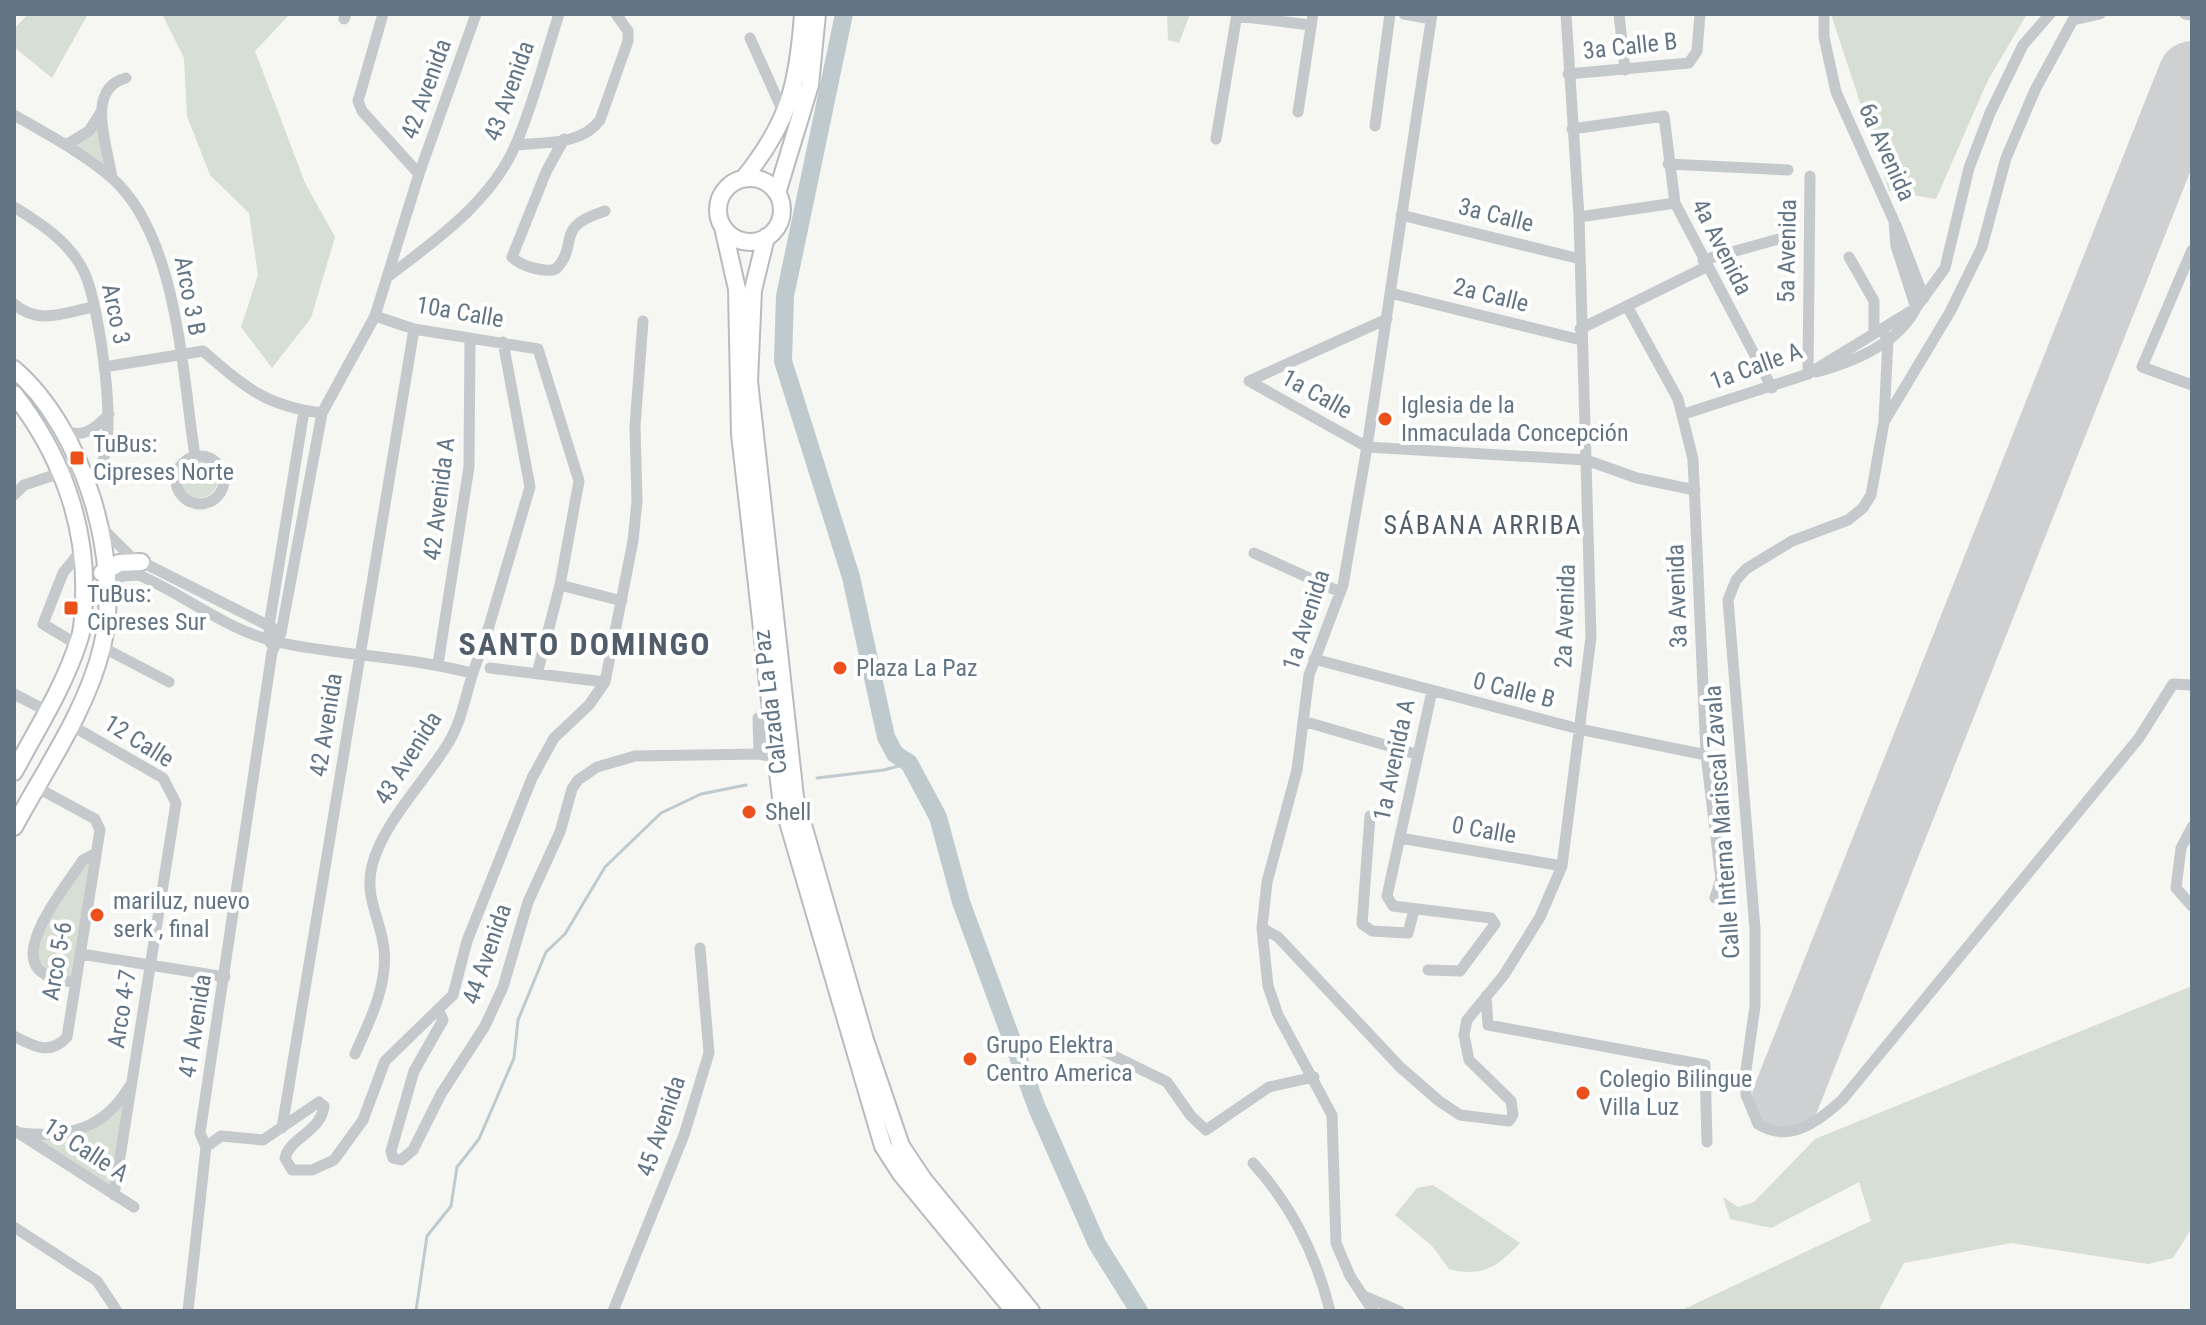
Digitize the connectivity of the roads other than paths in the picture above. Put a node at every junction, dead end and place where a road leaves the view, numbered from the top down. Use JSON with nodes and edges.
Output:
{"nodes":[{"id":1,"x":383,"y":14,"type":"edge"},
{"id":2,"x":476,"y":14,"type":"edge"},
{"id":3,"x":559,"y":14,"type":"edge"},
{"id":4,"x":616,"y":14,"type":"edge"},
{"id":5,"x":803,"y":14,"type":"edge"},
{"id":6,"x":817,"y":14,"type":"edge"},
{"id":7,"x":1390,"y":14,"type":"edge"},
{"id":8,"x":1404,"y":14,"type":"edge"},
{"id":9,"x":1566,"y":14,"type":"edge"},
{"id":10,"x":1619,"y":14,"type":"edge"},
{"id":11,"x":1700,"y":14,"type":"edge"},
{"id":12,"x":1824,"y":14,"type":"edge"},
{"id":13,"x":2050,"y":14,"type":"edge"},
{"id":14,"x":2100,"y":14,"type":"edge"},
{"id":15,"x":2185,"y":14,"type":"edge"},
{"id":16,"x":1237,"y":15,"type":"edge"},
{"id":17,"x":2192,"y":15,"type":"edge"},
{"id":18,"x":1432,"y":16,"type":"edge"},
{"id":19,"x":1312,"y":20,"type":"edge"},
{"id":20,"x":750,"y":38,"type":"dead end"},
{"id":21,"x":1625,"y":70,"type":"junction"},
{"id":22,"x":1568,"y":74,"type":"junction"},
{"id":23,"x":126,"y":78,"type":"dead end"},
{"id":24,"x":101,"y":112,"type":"junction"},
{"id":25,"x":1298,"y":112,"type":"dead end"},
{"id":26,"x":14,"y":115,"type":"edge"},
{"id":27,"x":785,"y":116,"type":"junction"},
{"id":28,"x":1375,"y":126,"type":"dead end"},
{"id":29,"x":1572,"y":129,"type":"junction"},
{"id":30,"x":564,"y":139,"type":"junction"},
{"id":31,"x":1216,"y":139,"type":"dead end"},
{"id":32,"x":66,"y":145,"type":"junction"},
{"id":33,"x":516,"y":145,"type":"junction"},
{"id":34,"x":1668,"y":164,"type":"junction"},
{"id":35,"x":1788,"y":170,"type":"dead end"},
{"id":36,"x":419,"y":174,"type":"junction"},
{"id":37,"x":1810,"y":176,"type":"dead end"},
{"id":38,"x":112,"y":178,"type":"junction"},
{"id":39,"x":744,"y":178,"type":"junction"},
{"id":40,"x":777,"y":193,"type":"junction"},
{"id":41,"x":1675,"y":203,"type":"junction"},
{"id":42,"x":14,"y":207,"type":"edge"},
{"id":43,"x":605,"y":211,"type":"dead end"},
{"id":44,"x":1401,"y":215,"type":"junction"},
{"id":45,"x":1579,"y":217,"type":"junction"},
{"id":46,"x":723,"y":227,"type":"junction"},
{"id":47,"x":766,"y":237,"type":"junction"},
{"id":48,"x":1786,"y":237,"type":"dead end"},
{"id":49,"x":2192,"y":250,"type":"edge"},
{"id":50,"x":1849,"y":257,"type":"dead end"},
{"id":51,"x":1580,"y":259,"type":"junction"},
{"id":52,"x":1704,"y":264,"type":"junction"},
{"id":53,"x":389,"y":276,"type":"junction"},
{"id":54,"x":1390,"y":293,"type":"junction"},
{"id":55,"x":1920,"y":303,"type":"junction"},
{"id":56,"x":14,"y":304,"type":"edge"},
{"id":57,"x":1627,"y":306,"type":"junction"},
{"id":58,"x":93,"y":307,"type":"junction"},
{"id":59,"x":375,"y":316,"type":"junction"},
{"id":60,"x":1387,"y":319,"type":"junction"},
{"id":61,"x":643,"y":321,"type":"dead end"},
{"id":62,"x":414,"y":329,"type":"junction"},
{"id":63,"x":1877,"y":330,"type":"junction"},
{"id":64,"x":1581,"y":334,"type":"junction"},
{"id":65,"x":470,"y":338,"type":"junction"},
{"id":66,"x":1888,"y":340,"type":"junction"},
{"id":67,"x":503,"y":342,"type":"junction"},
{"id":68,"x":179,"y":355,"type":"junction"},
{"id":69,"x":104,"y":367,"type":"junction"},
{"id":70,"x":14,"y":369,"type":"edge"},
{"id":71,"x":1808,"y":374,"type":"junction"},
{"id":72,"x":2192,"y":385,"type":"edge"},
{"id":73,"x":1772,"y":388,"type":"junction"},
{"id":74,"x":14,"y":391,"type":"edge"},
{"id":75,"x":38,"y":393,"type":"junction"},
{"id":76,"x":304,"y":411,"type":"junction"},
{"id":77,"x":322,"y":413,"type":"junction"},
{"id":78,"x":109,"y":414,"type":"junction"},
{"id":79,"x":1684,"y":414,"type":"junction"},
{"id":80,"x":1884,"y":422,"type":"junction"},
{"id":81,"x":60,"y":428,"type":"junction"},
{"id":82,"x":1367,"y":447,"type":"junction"},
{"id":83,"x":195,"y":456,"type":"junction"},
{"id":84,"x":1586,"y":460,"type":"junction"},
{"id":85,"x":60,"y":472,"type":"junction"},
{"id":86,"x":82,"y":473,"type":"junction"},
{"id":87,"x":1695,"y":490,"type":"junction"},
{"id":88,"x":14,"y":498,"type":"edge"},
{"id":89,"x":98,"y":523,"type":"junction"},
{"id":90,"x":84,"y":548,"type":"junction"},
{"id":91,"x":1254,"y":553,"type":"dead end"},
{"id":92,"x":141,"y":562,"type":"junction"},
{"id":93,"x":107,"y":568,"type":"junction"},
{"id":94,"x":560,"y":585,"type":"junction"},
{"id":95,"x":107,"y":591,"type":"junction"},
{"id":96,"x":1340,"y":592,"type":"junction"},
{"id":97,"x":622,"y":601,"type":"junction"},
{"id":98,"x":83,"y":620,"type":"junction"},
{"id":99,"x":269,"y":626,"type":"junction"},
{"id":100,"x":275,"y":642,"type":"junction"},
{"id":101,"x":78,"y":645,"type":"junction"},
{"id":102,"x":102,"y":647,"type":"junction"},
{"id":103,"x":360,"y":653,"type":"junction"},
{"id":104,"x":1314,"y":659,"type":"junction"},
{"id":105,"x":438,"y":664,"type":"junction"},
{"id":106,"x":490,"y":668,"type":"dead end"},
{"id":107,"x":471,"y":673,"type":"junction"},
{"id":108,"x":537,"y":674,"type":"junction"},
{"id":109,"x":169,"y":682,"type":"dead end"},
{"id":110,"x":605,"y":682,"type":"junction"},
{"id":111,"x":2192,"y":685,"type":"edge"},
{"id":112,"x":1432,"y":691,"type":"junction"},
{"id":113,"x":14,"y":694,"type":"edge"},
{"id":114,"x":47,"y":711,"type":"junction"},
{"id":115,"x":758,"y":718,"type":"dead end"},
{"id":116,"x":1303,"y":721,"type":"junction"},
{"id":117,"x":69,"y":724,"type":"junction"},
{"id":118,"x":1579,"y":729,"type":"junction"},
{"id":119,"x":32,"y":738,"type":"junction"},
{"id":120,"x":55,"y":750,"type":"junction"},
{"id":121,"x":1416,"y":754,"type":"junction"},
{"id":122,"x":767,"y":755,"type":"junction"},
{"id":123,"x":1706,"y":755,"type":"junction"},
{"id":124,"x":14,"y":772,"type":"edge"},
{"id":125,"x":36,"y":787,"type":"junction"},
{"id":126,"x":176,"y":803,"type":"joint"},
{"id":127,"x":1370,"y":816,"type":"dead end"},
{"id":128,"x":14,"y":827,"type":"edge"},
{"id":129,"x":2192,"y":827,"type":"edge"},
{"id":130,"x":1400,"y":838,"type":"junction"},
{"id":131,"x":96,"y":853,"type":"junction"},
{"id":132,"x":1562,"y":866,"type":"junction"},
{"id":133,"x":1715,"y":898,"type":"dead end"},
{"id":134,"x":2192,"y":906,"type":"edge"},
{"id":135,"x":1414,"y":910,"type":"junction"},
{"id":136,"x":1262,"y":928,"type":"junction"},
{"id":137,"x":700,"y":948,"type":"dead end"},
{"id":138,"x":81,"y":954,"type":"junction"},
{"id":139,"x":151,"y":964,"type":"junction"},
{"id":140,"x":1428,"y":970,"type":"dead end"},
{"id":141,"x":225,"y":977,"type":"junction"},
{"id":142,"x":75,"y":983,"type":"junction"},
{"id":143,"x":1486,"y":996,"type":"junction"},
{"id":144,"x":439,"y":1011,"type":"junction"},
{"id":145,"x":14,"y":1036,"type":"edge"},
{"id":146,"x":1079,"y":1039,"type":"dead end"},
{"id":147,"x":355,"y":1054,"type":"dead end"},
{"id":148,"x":1314,"y":1077,"type":"junction"},
{"id":149,"x":133,"y":1080,"type":"junction"},
{"id":150,"x":282,"y":1129,"type":"junction"},
{"id":151,"x":15,"y":1131,"type":"edge"},
{"id":152,"x":1707,"y":1142,"type":"dead end"},
{"id":153,"x":206,"y":1147,"type":"junction"},
{"id":154,"x":1253,"y":1163,"type":"dead end"},
{"id":155,"x":114,"y":1195,"type":"junction"},
{"id":156,"x":134,"y":1207,"type":"dead end"},
{"id":157,"x":14,"y":1227,"type":"edge"},
{"id":158,"x":1363,"y":1296,"type":"junction"},
{"id":159,"x":117,"y":1311,"type":"edge"},
{"id":160,"x":188,"y":1311,"type":"edge"},
{"id":161,"x":613,"y":1311,"type":"edge"},
{"id":162,"x":1014,"y":1311,"type":"edge"},
{"id":163,"x":1031,"y":1311,"type":"edge"},
{"id":164,"x":1330,"y":1311,"type":"edge"},
{"id":165,"x":1373,"y":1311,"type":"edge"},
{"id":166,"x":1399,"y":1311,"type":"edge"}],
"edges":[{"from":1,"to":36,"type":"street"},
{"from":2,"to":36,"type":"street","name":"42 Avenida"},
{"from":3,"to":33,"type":"street","name":"43 Avenida"},
{"from":4,"to":30,"type":"street"},
{"from":5,"to":27,"type":"main road"},
{"from":6,"to":40,"type":"main road"},
{"from":7,"to":28,"type":"street"},
{"from":8,"to":18,"type":"street"},
{"from":9,"to":22,"type":"street","name":"2a Avenida"},
{"from":10,"to":21,"type":"street"},
{"from":11,"to":21,"type":"street","name":"3a Calle B"},
{"from":12,"to":55,"type":"street","name":"6a Avenida"},
{"from":13,"to":55,"type":"street"},
{"from":14,"to":80,"type":"street","name":"Calle Interna Mariscal Zavala"},
{"from":15,"to":17,"type":"street"},
{"from":16,"to":19,"type":"street"},
{"from":16,"to":31,"type":"street"},
{"from":18,"to":44,"type":"street","name":"1a Avenida"},
{"from":19,"to":25,"type":"street"},
{"from":20,"to":27,"type":"street"},
{"from":21,"to":22,"type":"street","name":"3a Calle B"},
{"from":22,"to":29,"type":"street","name":"2a Avenida"},
{"from":23,"to":24,"type":"street"},
{"from":24,"to":32,"type":"street"},
{"from":24,"to":38,"type":"street"},
{"from":26,"to":32,"type":"street","name":"Arco 3 B"},
{"from":27,"to":39,"type":"main road"},
{"from":29,"to":34,"type":"street","name":"4a Avenida"},
{"from":29,"to":45,"type":"street","name":"2a Avenida"},
{"from":30,"to":33,"type":"street"},
{"from":30,"to":43,"type":"street"},
{"from":32,"to":38,"type":"street","name":"Arco 3 B"},
{"from":33,"to":53,"type":"street","name":"43 Avenida"},
{"from":34,"to":35,"type":"street"},
{"from":34,"to":41,"type":"street","name":"4a Avenida"},
{"from":36,"to":53,"type":"street","name":"42 Avenida"},
{"from":37,"to":71,"type":"street","name":"5a Avenida"},
{"from":38,"to":68,"type":"street","name":"Arco 3 B"},
{"from":39,"to":40,"type":"main road"},
{"from":39,"to":46,"type":"main road"},
{"from":40,"to":47,"type":"main road"},
{"from":41,"to":45,"type":"street"},
{"from":41,"to":52,"type":"street","name":"4a Avenida"},
{"from":42,"to":58,"type":"street","name":"Arco 3"},
{"from":44,"to":51,"type":"street","name":"3a Calle"},
{"from":44,"to":54,"type":"street","name":"1a Avenida"},
{"from":45,"to":51,"type":"street","name":"2a Avenida"},
{"from":46,"to":47,"type":"main road"},
{"from":46,"to":122,"type":"main road","name":"Calzada La Paz"},
{"from":47,"to":163,"type":"main road","name":"Calzada La Paz"},
{"from":48,"to":52,"type":"street"},
{"from":49,"to":72,"type":"street"},
{"from":50,"to":63,"type":"street"},
{"from":51,"to":64,"type":"street","name":"2a Avenida"},
{"from":52,"to":57,"type":"street"},
{"from":52,"to":73,"type":"street","name":"4a Avenida"},
{"from":53,"to":59,"type":"street","name":"42 Avenida"},
{"from":54,"to":60,"type":"street","name":"1a Avenida"},
{"from":54,"to":64,"type":"street","name":"2a Calle"},
{"from":55,"to":63,"type":"street"},
{"from":55,"to":66,"type":"street"},
{"from":56,"to":58,"type":"street"},
{"from":57,"to":64,"type":"street"},
{"from":57,"to":79,"type":"street","name":"3a Avenida"},
{"from":58,"to":69,"type":"street","name":"Arco 3"},
{"from":59,"to":62,"type":"street","name":"10a Calle"},
{"from":59,"to":77,"type":"street","name":"41 Avenida"},
{"from":60,"to":82,"type":"street","name":"1a Avenida"},
{"from":60,"to":82,"type":"street","name":"1a Calle"},
{"from":61,"to":97,"type":"street","name":"44 Avenida"},
{"from":62,"to":65,"type":"street","name":"10a Calle"},
{"from":62,"to":103,"type":"street","name":"42 Avenida"},
{"from":63,"to":66,"type":"street"},
{"from":63,"to":71,"type":"street","name":"1a Calle A"},
{"from":64,"to":84,"type":"street","name":"2a Avenida"},
{"from":65,"to":67,"type":"street","name":"10a Calle"},
{"from":65,"to":105,"type":"street","name":"42 Avenida A"},
{"from":66,"to":71,"type":"street"},
{"from":66,"to":80,"type":"street"},
{"from":67,"to":94,"type":"street","name":"10a Calle"},
{"from":67,"to":107,"type":"street","name":"43 Avenida"},
{"from":68,"to":69,"type":"street"},
{"from":68,"to":76,"type":"street"},
{"from":68,"to":83,"type":"street","name":"Arco 3 B"},
{"from":69,"to":78,"type":"street","name":"Arco 3"},
{"from":70,"to":75,"type":"main road"},
{"from":71,"to":73,"type":"street","name":"1a Calle A"},
{"from":73,"to":79,"type":"street","name":"1a Calle A"},
{"from":74,"to":75,"type":"main road"},
{"from":74,"to":85,"type":"main road"},
{"from":75,"to":81,"type":"main road"},
{"from":76,"to":77,"type":"street"},
{"from":76,"to":99,"type":"street"},
{"from":77,"to":100,"type":"street","name":"41 Avenida"},
{"from":78,"to":81,"type":"street"},
{"from":78,"to":86,"type":"street","name":"Arco 3"},
{"from":79,"to":87,"type":"street","name":"3a Avenida"},
{"from":80,"to":111,"type":"street","name":"Calle Interna Mariscal Zavala"},
{"from":81,"to":86,"type":"main road"},
{"from":82,"to":84,"type":"street","name":"1a Calle"},
{"from":82,"to":96,"type":"street","name":"1a Avenida"},
{"from":83,"to":83,"type":"street"},
{"from":84,"to":87,"type":"street","name":"1a Calle"},
{"from":84,"to":118,"type":"street","name":"2a Avenida"},
{"from":85,"to":86,"type":"street"},
{"from":85,"to":88,"type":"street"},
{"from":85,"to":90,"type":"main road"},
{"from":86,"to":89,"type":"main road"},
{"from":87,"to":123,"type":"street","name":"3a Avenida"},
{"from":89,"to":92,"type":"street"},
{"from":89,"to":93,"type":"main road"},
{"from":90,"to":98,"type":"main road"},
{"from":90,"to":101,"type":"street"},
{"from":91,"to":96,"type":"street"},
{"from":92,"to":93,"type":"main road"},
{"from":92,"to":99,"type":"street"},
{"from":93,"to":95,"type":"main road"},
{"from":93,"to":98,"type":"main road"},
{"from":94,"to":97,"type":"street"},
{"from":94,"to":108,"type":"street"},
{"from":95,"to":100,"type":"street"},
{"from":95,"to":102,"type":"main road"},
{"from":96,"to":104,"type":"street","name":"1a Avenida"},
{"from":97,"to":110,"type":"street","name":"44 Avenida"},
{"from":98,"to":101,"type":"main road"},
{"from":99,"to":100,"type":"street"},
{"from":100,"to":103,"type":"street"},
{"from":100,"to":141,"type":"street","name":"41 Avenida"},
{"from":101,"to":114,"type":"main road"},
{"from":102,"to":109,"type":"street"},
{"from":102,"to":117,"type":"main road"},
{"from":103,"to":105,"type":"street"},
{"from":103,"to":150,"type":"street","name":"42 Avenida"},
{"from":104,"to":112,"type":"street","name":"0 Calle B"},
{"from":104,"to":116,"type":"street","name":"1a Avenida"},
{"from":105,"to":107,"type":"street"},
{"from":106,"to":108,"type":"street"},
{"from":107,"to":147,"type":"street","name":"43 Avenida"},
{"from":108,"to":110,"type":"street"},
{"from":110,"to":144,"type":"street","name":"44 Avenida"},
{"from":112,"to":118,"type":"street","name":"0 Calle B"},
{"from":112,"to":121,"type":"street","name":"1a Avenida A"},
{"from":113,"to":114,"type":"street"},
{"from":114,"to":119,"type":"main road"},
{"from":115,"to":122,"type":"street"},
{"from":116,"to":121,"type":"street"},
{"from":116,"to":136,"type":"street","name":"1a Avenida"},
{"from":117,"to":120,"type":"main road"},
{"from":117,"to":126,"type":"street","name":"12 Calle"},
{"from":118,"to":123,"type":"street","name":"0 Calle B"},
{"from":118,"to":132,"type":"street","name":"2a Avenida"},
{"from":119,"to":120,"type":"main road"},
{"from":119,"to":124,"type":"main road"},
{"from":120,"to":125,"type":"main road"},
{"from":121,"to":130,"type":"street","name":"1a Avenida A"},
{"from":122,"to":144,"type":"street","name":"44 Avenida"},
{"from":122,"to":162,"type":"main road","name":"Calzada La Paz"},
{"from":123,"to":133,"type":"street","name":"3a Avenida"},
{"from":125,"to":128,"type":"main road"},
{"from":125,"to":131,"type":"street","name":"Arco 5-6"},
{"from":126,"to":139,"type":"street","name":"Arco 4-7"},
{"from":127,"to":135,"type":"street"},
{"from":129,"to":134,"type":"street"},
{"from":130,"to":132,"type":"street","name":"0 Calle"},
{"from":130,"to":135,"type":"street","name":"1a Avenida A"},
{"from":131,"to":138,"type":"street","name":"Arco 5-6"},
{"from":131,"to":142,"type":"street"},
{"from":132,"to":143,"type":"street","name":"2a Avenida"},
{"from":135,"to":140,"type":"street"},
{"from":136,"to":143,"type":"street","name":"2a Avenida"},
{"from":136,"to":148,"type":"street","name":"1a Avenida"},
{"from":137,"to":161,"type":"street","name":"45 Avenida"},
{"from":138,"to":139,"type":"street"},
{"from":138,"to":142,"type":"street","name":"Arco 5-6"},
{"from":139,"to":141,"type":"street"},
{"from":139,"to":149,"type":"street","name":"Arco 4-7"},
{"from":141,"to":153,"type":"street","name":"41 Avenida"},
{"from":142,"to":145,"type":"street","name":"Arco 5-6"},
{"from":143,"to":152,"type":"street"},
{"from":144,"to":150,"type":"street","name":"44 Avenida"},
{"from":146,"to":148,"type":"street"},
{"from":148,"to":158,"type":"street","name":"1a Avenida"},
{"from":149,"to":151,"type":"street","name":"Arco 4-7"},
{"from":149,"to":155,"type":"street","name":"Arco 4-7"},
{"from":150,"to":153,"type":"street"},
{"from":151,"to":155,"type":"street","name":"13 Calle A"},
{"from":153,"to":160,"type":"street","name":"41 Avenida"},
{"from":154,"to":164,"type":"street"},
{"from":155,"to":156,"type":"street","name":"13 Calle A"},
{"from":157,"to":159,"type":"street"},
{"from":158,"to":165,"type":"street","name":"1a Avenida"},
{"from":158,"to":166,"type":"street"}]}
